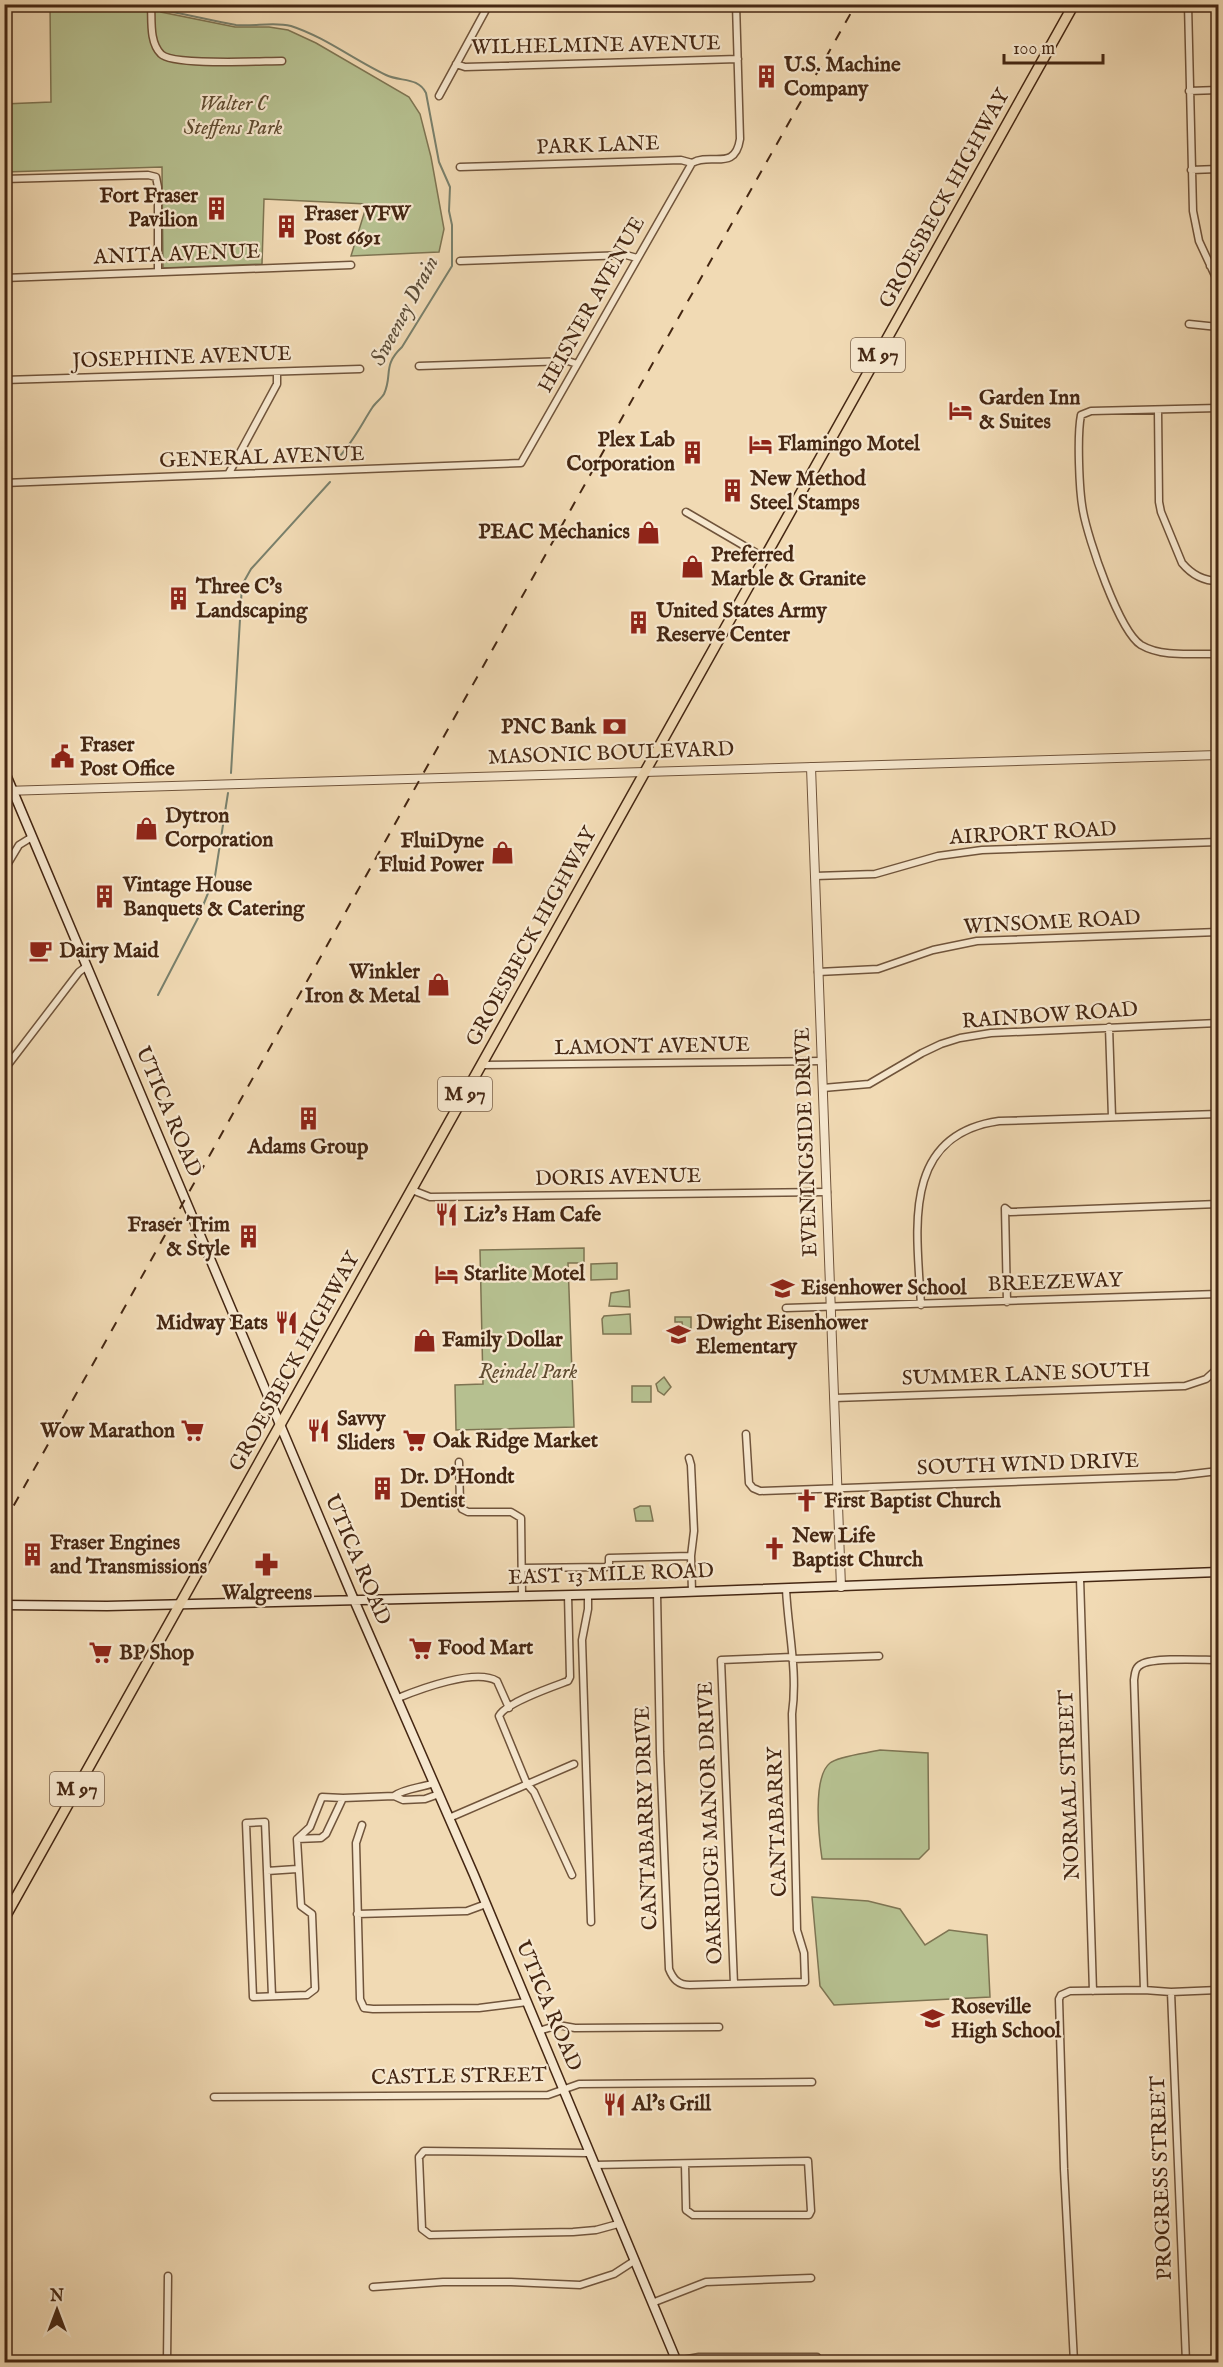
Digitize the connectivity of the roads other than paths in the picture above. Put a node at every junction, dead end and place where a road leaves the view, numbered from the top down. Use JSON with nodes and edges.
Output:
{"nodes":[{"id":1,"x":151,"y":4,"type":"edge"},
{"id":2,"x":489,"y":4,"type":"edge"},
{"id":3,"x":736,"y":4,"type":"edge"},
{"id":4,"x":1074,"y":4,"type":"edge"},
{"id":5,"x":1188,"y":4,"type":"edge"},
{"id":6,"x":738,"y":59,"type":"junction"},
{"id":7,"x":282,"y":61,"type":"dead end"},
{"id":8,"x":456,"y":64,"type":"junction"},
{"id":9,"x":1218,"y":90,"type":"edge"},
{"id":10,"x":1189,"y":91,"type":"junction"},
{"id":11,"x":439,"y":96,"type":"dead end"},
{"id":12,"x":692,"y":163,"type":"junction"},
{"id":13,"x":460,"y":167,"type":"dead end"},
{"id":14,"x":1218,"y":169,"type":"edge"},
{"id":15,"x":1191,"y":170,"type":"junction"},
{"id":16,"x":4,"y":179,"type":"edge"},
{"id":17,"x":637,"y":258,"type":"junction"},
{"id":18,"x":460,"y":261,"type":"dead end"},
{"id":19,"x":1218,"y":262,"type":"edge"},
{"id":20,"x":351,"y":265,"type":"dead end"},
{"id":21,"x":1210,"y":266,"type":"junction"},
{"id":22,"x":158,"y":272,"type":"junction"},
{"id":23,"x":4,"y":278,"type":"edge"},
{"id":24,"x":1218,"y":282,"type":"edge"},
{"id":25,"x":1189,"y":324,"type":"dead end"},
{"id":26,"x":1218,"y":327,"type":"edge"},
{"id":27,"x":577,"y":364,"type":"junction"},
{"id":28,"x":419,"y":366,"type":"dead end"},
{"id":29,"x":360,"y":369,"type":"dead end"},
{"id":30,"x":277,"y":372,"type":"junction"},
{"id":31,"x":4,"y":380,"type":"edge"},
{"id":32,"x":1218,"y":408,"type":"edge"},
{"id":33,"x":1158,"y":410,"type":"junction"},
{"id":34,"x":521,"y":463,"type":"joint"},
{"id":35,"x":229,"y":473,"type":"junction"},
{"id":36,"x":4,"y":483,"type":"edge"},
{"id":37,"x":686,"y":512,"type":"dead end"},
{"id":38,"x":765,"y":558,"type":"junction"},
{"id":39,"x":1218,"y":581,"type":"edge"},
{"id":40,"x":1218,"y":654,"type":"edge"},
{"id":41,"x":1218,"y":755,"type":"edge"},
{"id":42,"x":812,"y":767,"type":"junction"},
{"id":43,"x":4,"y":770,"type":"edge"},
{"id":44,"x":646,"y":771,"type":"junction"},
{"id":45,"x":9,"y":791,"type":"edge"},
{"id":46,"x":32,"y":837,"type":"junction"},
{"id":47,"x":1218,"y":842,"type":"edge"},
{"id":48,"x":4,"y":870,"type":"edge"},
{"id":49,"x":815,"y":876,"type":"junction"},
{"id":50,"x":1218,"y":932,"type":"edge"},
{"id":51,"x":87,"y":966,"type":"junction"},
{"id":52,"x":818,"y":972,"type":"junction"},
{"id":53,"x":1218,"y":1023,"type":"edge"},
{"id":54,"x":1109,"y":1027,"type":"junction"},
{"id":55,"x":822,"y":1061,"type":"junction"},
{"id":56,"x":482,"y":1065,"type":"junction"},
{"id":57,"x":4,"y":1070,"type":"edge"},
{"id":58,"x":823,"y":1088,"type":"junction"},
{"id":59,"x":1218,"y":1114,"type":"edge"},
{"id":60,"x":1112,"y":1117,"type":"junction"},
{"id":61,"x":412,"y":1190,"type":"junction"},
{"id":62,"x":827,"y":1192,"type":"junction"},
{"id":63,"x":1218,"y":1204,"type":"edge"},
{"id":64,"x":1218,"y":1294,"type":"edge"},
{"id":65,"x":1007,"y":1302,"type":"junction"},
{"id":66,"x":921,"y":1305,"type":"junction"},
{"id":67,"x":786,"y":1308,"type":"dead end"},
{"id":68,"x":831,"y":1308,"type":"junction"},
{"id":69,"x":1217,"y":1370,"type":"edge"},
{"id":70,"x":834,"y":1398,"type":"junction"},
{"id":71,"x":280,"y":1425,"type":"junction"},
{"id":72,"x":746,"y":1434,"type":"dead end"},
{"id":73,"x":689,"y":1458,"type":"dead end"},
{"id":74,"x":459,"y":1462,"type":"dead end"},
{"id":75,"x":1218,"y":1471,"type":"edge"},
{"id":76,"x":837,"y":1489,"type":"junction"},
{"id":77,"x":691,"y":1556,"type":"junction"},
{"id":78,"x":523,"y":1568,"type":"junction"},
{"id":79,"x":1218,"y":1572,"type":"edge"},
{"id":80,"x":1080,"y":1578,"type":"junction"},
{"id":81,"x":841,"y":1587,"type":"junction"},
{"id":82,"x":786,"y":1589,"type":"junction"},
{"id":83,"x":692,"y":1592,"type":"junction"},
{"id":84,"x":657,"y":1593,"type":"junction"},
{"id":85,"x":588,"y":1594,"type":"junction"},
{"id":86,"x":568,"y":1595,"type":"junction"},
{"id":87,"x":522,"y":1596,"type":"junction"},
{"id":88,"x":354,"y":1600,"type":"junction"},
{"id":89,"x":180,"y":1604,"type":"junction"},
{"id":90,"x":4,"y":1605,"type":"edge"},
{"id":91,"x":879,"y":1656,"type":"dead end"},
{"id":92,"x":792,"y":1658,"type":"junction"},
{"id":93,"x":1218,"y":1660,"type":"edge"},
{"id":94,"x":398,"y":1698,"type":"junction"},
{"id":95,"x":509,"y":1708,"type":"junction"},
{"id":96,"x":574,"y":1764,"type":"dead end"},
{"id":97,"x":434,"y":1783,"type":"junction"},
{"id":98,"x":527,"y":1784,"type":"junction"},
{"id":99,"x":439,"y":1794,"type":"junction"},
{"id":100,"x":394,"y":1796,"type":"junction"},
{"id":101,"x":343,"y":1798,"type":"junction"},
{"id":102,"x":449,"y":1818,"type":"junction"},
{"id":103,"x":362,"y":1825,"type":"dead end"},
{"id":104,"x":297,"y":1839,"type":"junction"},
{"id":105,"x":297,"y":1869,"type":"junction"},
{"id":106,"x":267,"y":1871,"type":"junction"},
{"id":107,"x":572,"y":1875,"type":"dead end"},
{"id":108,"x":486,"y":1904,"type":"junction"},
{"id":109,"x":357,"y":1914,"type":"junction"},
{"id":110,"x":4,"y":1919,"type":"edge"},
{"id":111,"x":591,"y":1922,"type":"dead end"},
{"id":112,"x":734,"y":1984,"type":"junction"},
{"id":113,"x":1093,"y":1990,"type":"junction"},
{"id":114,"x":1144,"y":1990,"type":"junction"},
{"id":115,"x":1218,"y":1990,"type":"edge"},
{"id":116,"x":1171,"y":1992,"type":"junction"},
{"id":117,"x":272,"y":1996,"type":"junction"},
{"id":118,"x":527,"y":2002,"type":"junction"},
{"id":119,"x":719,"y":2027,"type":"dead end"},
{"id":120,"x":539,"y":2031,"type":"junction"},
{"id":121,"x":812,"y":2082,"type":"dead end"},
{"id":122,"x":564,"y":2089,"type":"junction"},
{"id":123,"x":214,"y":2097,"type":"dead end"},
{"id":124,"x":588,"y":2153,"type":"junction"},
{"id":125,"x":685,"y":2163,"type":"junction"},
{"id":126,"x":594,"y":2165,"type":"junction"},
{"id":127,"x":618,"y":2224,"type":"junction"},
{"id":128,"x":634,"y":2261,"type":"junction"},
{"id":129,"x":168,"y":2276,"type":"dead end"},
{"id":130,"x":811,"y":2278,"type":"dead end"},
{"id":131,"x":373,"y":2287,"type":"dead end"},
{"id":132,"x":652,"y":2303,"type":"junction"},
{"id":133,"x":817,"y":2356,"type":"dead end"},
{"id":134,"x":167,"y":2362,"type":"edge"},
{"id":135,"x":677,"y":2362,"type":"edge"},
{"id":136,"x":1074,"y":2362,"type":"edge"},
{"id":137,"x":1186,"y":2362,"type":"edge"}],
"edges":[{"from":1,"to":7,"type":"street"},
{"from":2,"to":8,"type":"street"},
{"from":3,"to":6,"type":"street"},
{"from":4,"to":38,"type":"main road","name":"GROESBECK HIGHWAY","number":"M 97"},
{"from":5,"to":10,"type":"street"},
{"from":6,"to":8,"type":"street","name":"WILHELMINE AVENUE"},
{"from":6,"to":12,"type":"street","name":"PARK LANE"},
{"from":8,"to":11,"type":"street"},
{"from":9,"to":10,"type":"street"},
{"from":10,"to":15,"type":"street"},
{"from":12,"to":13,"type":"street","name":"PARK LANE"},
{"from":12,"to":17,"type":"street","name":"HEISNER AVENUE"},
{"from":14,"to":15,"type":"street"},
{"from":15,"to":21,"type":"street"},
{"from":16,"to":22,"type":"street"},
{"from":17,"to":18,"type":"street"},
{"from":17,"to":27,"type":"street","name":"HEISNER AVENUE"},
{"from":19,"to":21,"type":"street"},
{"from":20,"to":22,"type":"street","name":"ANITA AVENUE"},
{"from":21,"to":24,"type":"street"},
{"from":22,"to":23,"type":"street","name":"ANITA AVENUE"},
{"from":25,"to":26,"type":"street"},
{"from":27,"to":28,"type":"street"},
{"from":27,"to":34,"type":"street","name":"HEISNER AVENUE"},
{"from":29,"to":30,"type":"street","name":"JOSEPHINE AVENUE"},
{"from":30,"to":31,"type":"street","name":"JOSEPHINE AVENUE"},
{"from":30,"to":35,"type":"street"},
{"from":32,"to":33,"type":"street"},
{"from":33,"to":39,"type":"street"},
{"from":33,"to":40,"type":"street"},
{"from":34,"to":35,"type":"street","name":"GENERAL AVENUE"},
{"from":35,"to":36,"type":"street","name":"GENERAL AVENUE"},
{"from":37,"to":38,"type":"street"},
{"from":38,"to":44,"type":"main road","name":"GROESBECK HIGHWAY","number":"M 97"},
{"from":41,"to":42,"type":"street","name":"MASONIC BOULEVARD"},
{"from":42,"to":44,"type":"street","name":"MASONIC BOULEVARD"},
{"from":42,"to":49,"type":"street","name":"EVENINGSIDE DRIVE"},
{"from":43,"to":45,"type":"main road","name":"UTICA ROAD"},
{"from":44,"to":45,"type":"street","name":"MASONIC BOULEVARD"},
{"from":44,"to":56,"type":"main road","name":"GROESBECK HIGHWAY","number":"M 97"},
{"from":45,"to":46,"type":"main road","name":"UTICA ROAD"},
{"from":46,"to":48,"type":"street"},
{"from":46,"to":51,"type":"main road","name":"UTICA ROAD"},
{"from":47,"to":49,"type":"street","name":"AIRPORT ROAD"},
{"from":49,"to":52,"type":"street","name":"EVENINGSIDE DRIVE"},
{"from":50,"to":52,"type":"street","name":"WINSOME ROAD"},
{"from":51,"to":57,"type":"street"},
{"from":51,"to":71,"type":"main road","name":"UTICA ROAD"},
{"from":52,"to":55,"type":"street","name":"EVENINGSIDE DRIVE"},
{"from":53,"to":54,"type":"street","name":"RAINBOW ROAD"},
{"from":54,"to":58,"type":"street","name":"RAINBOW ROAD"},
{"from":54,"to":60,"type":"street"},
{"from":55,"to":56,"type":"street","name":"LAMONT AVENUE"},
{"from":55,"to":58,"type":"street","name":"EVENINGSIDE DRIVE"},
{"from":56,"to":61,"type":"main road","name":"GROESBECK HIGHWAY","number":"M 97"},
{"from":58,"to":62,"type":"street","name":"EVENINGSIDE DRIVE"},
{"from":59,"to":60,"type":"street"},
{"from":60,"to":66,"type":"street"},
{"from":61,"to":62,"type":"street","name":"DORIS AVENUE"},
{"from":61,"to":71,"type":"main road","name":"GROESBECK HIGHWAY","number":"M 97"},
{"from":62,"to":68,"type":"street","name":"EVENINGSIDE DRIVE"},
{"from":63,"to":65,"type":"street"},
{"from":64,"to":65,"type":"street","name":"BREEZEWAY"},
{"from":65,"to":66,"type":"street","name":"BREEZEWAY"},
{"from":66,"to":68,"type":"street","name":"BREEZEWAY"},
{"from":67,"to":68,"type":"street","name":"BREEZEWAY"},
{"from":68,"to":70,"type":"street","name":"EVENINGSIDE DRIVE"},
{"from":69,"to":70,"type":"street","name":"SUMMER LANE SOUTH"},
{"from":70,"to":76,"type":"street","name":"EVENINGSIDE DRIVE"},
{"from":71,"to":88,"type":"main road","name":"UTICA ROAD"},
{"from":71,"to":89,"type":"main road","name":"GROESBECK HIGHWAY","number":"M 97"},
{"from":72,"to":76,"type":"street","name":"SOUTH WIND DRIVE"},
{"from":73,"to":77,"type":"street"},
{"from":74,"to":78,"type":"street"},
{"from":75,"to":76,"type":"street","name":"SOUTH WIND DRIVE"},
{"from":76,"to":81,"type":"street","name":"EVENINGSIDE DRIVE"},
{"from":77,"to":78,"type":"street"},
{"from":77,"to":83,"type":"street"},
{"from":78,"to":87,"type":"street"},
{"from":79,"to":80,"type":"main road","name":"EAST 13 MILE ROAD"},
{"from":80,"to":81,"type":"main road","name":"EAST 13 MILE ROAD"},
{"from":80,"to":113,"type":"street","name":"NORMAL STREET"},
{"from":81,"to":82,"type":"main road","name":"EAST 13 MILE ROAD"},
{"from":82,"to":83,"type":"main road","name":"EAST 13 MILE ROAD"},
{"from":82,"to":92,"type":"street","name":"CANTABARRY"},
{"from":83,"to":84,"type":"main road","name":"EAST 13 MILE ROAD"},
{"from":84,"to":85,"type":"main road","name":"EAST 13 MILE ROAD"},
{"from":84,"to":112,"type":"street","name":"CANTABARRY DRIVE"},
{"from":85,"to":86,"type":"main road","name":"EAST 13 MILE ROAD"},
{"from":85,"to":111,"type":"street"},
{"from":86,"to":87,"type":"main road","name":"EAST 13 MILE ROAD"},
{"from":86,"to":95,"type":"street"},
{"from":87,"to":88,"type":"main road","name":"EAST 13 MILE ROAD"},
{"from":88,"to":89,"type":"main road","name":"EAST 13 MILE ROAD"},
{"from":88,"to":94,"type":"main road","name":"UTICA ROAD"},
{"from":89,"to":90,"type":"main road","name":"EAST 13 MILE ROAD"},
{"from":89,"to":110,"type":"main road","name":"GROESBECK HIGHWAY","number":"M 97"},
{"from":91,"to":92,"type":"street"},
{"from":92,"to":112,"type":"street","name":"OAKRIDGE MANOR DRIVE"},
{"from":92,"to":112,"type":"street","name":"CANTABARRY"},
{"from":93,"to":114,"type":"street"},
{"from":94,"to":95,"type":"street"},
{"from":94,"to":97,"type":"main road","name":"UTICA ROAD"},
{"from":95,"to":98,"type":"street"},
{"from":96,"to":98,"type":"street"},
{"from":97,"to":99,"type":"main road","name":"UTICA ROAD"},
{"from":97,"to":100,"type":"street"},
{"from":98,"to":102,"type":"street"},
{"from":98,"to":107,"type":"street"},
{"from":99,"to":100,"type":"street"},
{"from":99,"to":102,"type":"main road","name":"UTICA ROAD"},
{"from":100,"to":101,"type":"street"},
{"from":101,"to":104,"type":"street"},
{"from":101,"to":104,"type":"street"},
{"from":102,"to":108,"type":"main road","name":"UTICA ROAD"},
{"from":103,"to":109,"type":"street"},
{"from":104,"to":105,"type":"street"},
{"from":105,"to":106,"type":"street"},
{"from":105,"to":117,"type":"street"},
{"from":106,"to":117,"type":"street"},
{"from":106,"to":117,"type":"street"},
{"from":108,"to":109,"type":"street"},
{"from":108,"to":118,"type":"main road","name":"UTICA ROAD"},
{"from":109,"to":118,"type":"street"},
{"from":113,"to":114,"type":"street"},
{"from":113,"to":136,"type":"street"},
{"from":114,"to":116,"type":"street"},
{"from":115,"to":116,"type":"street"},
{"from":116,"to":137,"type":"street","name":"PROGRESS STREET"},
{"from":118,"to":120,"type":"main road","name":"UTICA ROAD"},
{"from":119,"to":120,"type":"street"},
{"from":120,"to":122,"type":"main road","name":"UTICA ROAD"},
{"from":121,"to":122,"type":"street","name":"CASTLE STREET"},
{"from":122,"to":123,"type":"street","name":"CASTLE STREET"},
{"from":122,"to":124,"type":"main road","name":"UTICA ROAD"},
{"from":124,"to":126,"type":"main road","name":"UTICA ROAD"},
{"from":124,"to":127,"type":"street"},
{"from":125,"to":125,"type":"street"},
{"from":125,"to":126,"type":"street"},
{"from":126,"to":127,"type":"main road","name":"UTICA ROAD"},
{"from":127,"to":128,"type":"main road","name":"UTICA ROAD"},
{"from":128,"to":131,"type":"street"},
{"from":128,"to":132,"type":"main road","name":"UTICA ROAD"},
{"from":129,"to":134,"type":"street"},
{"from":130,"to":132,"type":"street"},
{"from":132,"to":135,"type":"main road","name":"UTICA ROAD"},
{"from":133,"to":135,"type":"street"}]}
